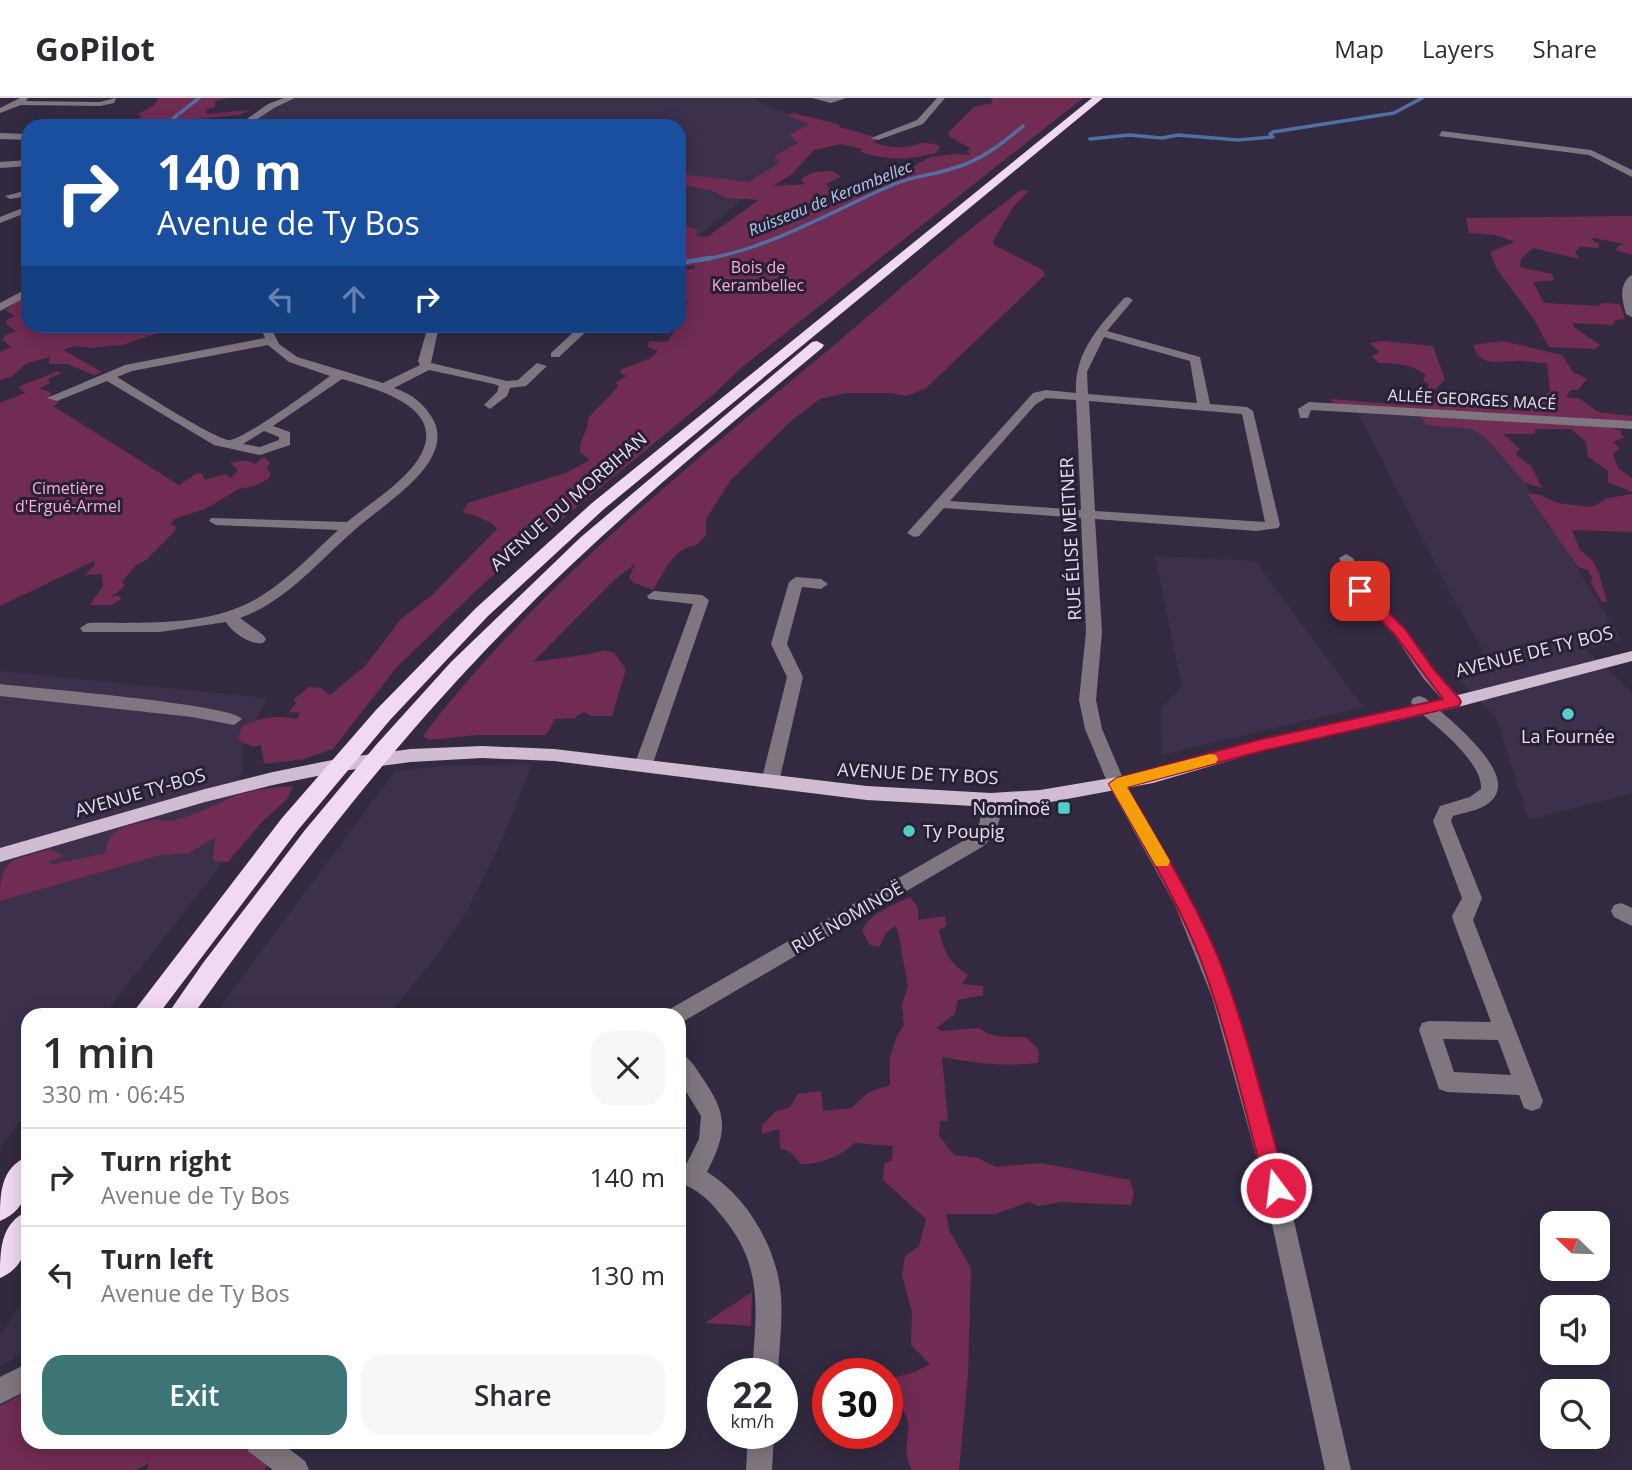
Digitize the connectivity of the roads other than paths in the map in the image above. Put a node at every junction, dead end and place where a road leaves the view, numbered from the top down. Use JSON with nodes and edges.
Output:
{"nodes":[{"id":1,"x":112,"y":98,"type":"edge"},
{"id":2,"x":291,"y":98,"type":"edge"},
{"id":3,"x":816,"y":98,"type":"edge"},
{"id":4,"x":842,"y":98,"type":"edge"},
{"id":5,"x":941,"y":98,"type":"edge"},
{"id":6,"x":1098,"y":98,"type":"edge"},
{"id":7,"x":1112,"y":98,"type":"edge"},
{"id":8,"x":22,"y":101,"type":"edge"},
{"id":9,"x":0,"y":111,"type":"edge"},
{"id":10,"x":252,"y":119,"type":"edge"},
{"id":11,"x":1442,"y":134,"type":"dead end"},
{"id":12,"x":0,"y":136,"type":"edge"},
{"id":13,"x":21,"y":137,"type":"edge"},
{"id":14,"x":875,"y":138,"type":"dead end"},
{"id":15,"x":21,"y":164,"type":"edge"},
{"id":16,"x":0,"y":165,"type":"edge"},
{"id":17,"x":1632,"y":174,"type":"edge"},
{"id":18,"x":21,"y":194,"type":"edge"},
{"id":19,"x":3,"y":197,"type":"edge"},
{"id":20,"x":21,"y":212,"type":"edge"},
{"id":21,"x":0,"y":220,"type":"edge"},
{"id":22,"x":1632,"y":278,"type":"edge"},
{"id":23,"x":21,"y":295,"type":"edge"},
{"id":24,"x":1128,"y":300,"type":"dead end"},
{"id":25,"x":0,"y":308,"type":"edge"},
{"id":26,"x":1632,"y":314,"type":"edge"},
{"id":27,"x":267,"y":333,"type":"edge"},
{"id":28,"x":431,"y":333,"type":"edge"},
{"id":29,"x":579,"y":333,"type":"edge"},
{"id":30,"x":1100,"y":333,"type":"junction"},
{"id":31,"x":269,"y":341,"type":"junction"},
{"id":32,"x":555,"y":355,"type":"dead end"},
{"id":33,"x":427,"y":366,"type":"junction"},
{"id":34,"x":541,"y":366,"type":"dead end"},
{"id":35,"x":340,"y":375,"type":"junction"},
{"id":36,"x":107,"y":376,"type":"junction"},
{"id":37,"x":505,"y":386,"type":"junction"},
{"id":38,"x":382,"y":389,"type":"junction"},
{"id":39,"x":1080,"y":397,"type":"junction"},
{"id":40,"x":53,"y":398,"type":"dead end"},
{"id":41,"x":490,"y":405,"type":"dead end"},
{"id":42,"x":1204,"y":406,"type":"junction"},
{"id":43,"x":1307,"y":411,"type":"dead end"},
{"id":44,"x":1632,"y":425,"type":"edge"},
{"id":45,"x":264,"y":427,"type":"junction"},
{"id":46,"x":234,"y":444,"type":"junction"},
{"id":47,"x":941,"y":504,"type":"junction"},
{"id":48,"x":1088,"y":515,"type":"junction"},
{"id":49,"x":216,"y":521,"type":"dead end"},
{"id":50,"x":351,"y":526,"type":"junction"},
{"id":51,"x":914,"y":533,"type":"dead end"},
{"id":52,"x":1346,"y":558,"type":"dead end"},
{"id":53,"x":821,"y":584,"type":"dead end"},
{"id":54,"x":654,"y":596,"type":"dead end"},
{"id":55,"x":231,"y":616,"type":"junction"},
{"id":56,"x":88,"y":628,"type":"dead end"},
{"id":57,"x":258,"y":639,"type":"dead end"},
{"id":58,"x":1632,"y":647,"type":"edge"},
{"id":59,"x":1632,"y":656,"type":"edge"},
{"id":60,"x":0,"y":690,"type":"edge"},
{"id":61,"x":1450,"y":698,"type":"junction"},
{"id":62,"x":1423,"y":705,"type":"junction"},
{"id":63,"x":234,"y":719,"type":"dead end"},
{"id":64,"x":643,"y":766,"type":"junction"},
{"id":65,"x":293,"y":772,"type":"joint"},
{"id":66,"x":770,"y":782,"type":"junction"},
{"id":67,"x":1117,"y":784,"type":"junction"},
{"id":68,"x":991,"y":800,"type":"junction"},
{"id":69,"x":0,"y":855,"type":"edge"},
{"id":70,"x":148,"y":1008,"type":"edge"},
{"id":71,"x":184,"y":1008,"type":"edge"},
{"id":72,"x":686,"y":1010,"type":"edge"},
{"id":73,"x":1504,"y":1031,"type":"junction"},
{"id":74,"x":686,"y":1073,"type":"edge"},
{"id":75,"x":686,"y":1173,"type":"edge"},
{"id":76,"x":21,"y":1178,"type":"edge"},
{"id":77,"x":0,"y":1206,"type":"edge"},
{"id":78,"x":21,"y":1235,"type":"edge"},
{"id":79,"x":0,"y":1264,"type":"edge"},
{"id":80,"x":766,"y":1358,"type":"edge"},
{"id":81,"x":21,"y":1380,"type":"edge"},
{"id":82,"x":0,"y":1391,"type":"edge"},
{"id":83,"x":267,"y":1449,"type":"edge"},
{"id":84,"x":760,"y":1449,"type":"edge"},
{"id":85,"x":296,"y":1470,"type":"edge"},
{"id":86,"x":758,"y":1470,"type":"edge"},
{"id":87,"x":1338,"y":1470,"type":"edge"}],
"edges":[{"from":1,"to":8,"type":"street"},
{"from":2,"to":10,"type":"street"},
{"from":3,"to":4,"type":"street"},
{"from":5,"to":14,"type":"street"},
{"from":6,"to":70,"type":"highway","name":"AVENUE DU MORBIHAN"},
{"from":7,"to":71,"type":"highway"},
{"from":8,"to":9,"type":"street"},
{"from":11,"to":17,"type":"street"},
{"from":12,"to":13,"type":"street"},
{"from":15,"to":16,"type":"street"},
{"from":18,"to":19,"type":"street"},
{"from":20,"to":21,"type":"street"},
{"from":22,"to":26,"type":"street"},
{"from":23,"to":25,"type":"street"},
{"from":24,"to":30,"type":"street","name":"RUE ÉLISE MEITNER"},
{"from":27,"to":31,"type":"street"},
{"from":28,"to":33,"type":"street"},
{"from":29,"to":32,"type":"street"},
{"from":30,"to":39,"type":"street","name":"RUE ÉLISE MEITNER"},
{"from":30,"to":42,"type":"street"},
{"from":31,"to":35,"type":"street"},
{"from":31,"to":36,"type":"street"},
{"from":33,"to":37,"type":"street"},
{"from":33,"to":38,"type":"street"},
{"from":34,"to":37,"type":"street"},
{"from":35,"to":38,"type":"street"},
{"from":35,"to":45,"type":"street"},
{"from":36,"to":40,"type":"street"},
{"from":36,"to":46,"type":"street"},
{"from":37,"to":41,"type":"street"},
{"from":38,"to":50,"type":"street"},
{"from":39,"to":42,"type":"street"},
{"from":39,"to":47,"type":"street"},
{"from":39,"to":48,"type":"street","name":"RUE ÉLISE MEITNER"},
{"from":42,"to":48,"type":"street"},
{"from":43,"to":44,"type":"street","name":"ALLÉE GEORGES MACÉ"},
{"from":45,"to":46,"type":"street"},
{"from":45,"to":46,"type":"street"},
{"from":47,"to":48,"type":"street"},
{"from":47,"to":51,"type":"street"},
{"from":48,"to":67,"type":"street","name":"RUE ÉLISE MEITNER"},
{"from":49,"to":50,"type":"street"},
{"from":50,"to":55,"type":"street"},
{"from":52,"to":61,"type":"street","name":"AVENUE DE TY BOS"},
{"from":53,"to":66,"type":"street"},
{"from":54,"to":64,"type":"street"},
{"from":55,"to":56,"type":"street"},
{"from":55,"to":57,"type":"street"},
{"from":58,"to":61,"type":"main road","name":"AVENUE DE TY BOS"},
{"from":59,"to":61,"type":"main road","name":"AVENUE DE TY BOS"},
{"from":60,"to":63,"type":"street"},
{"from":61,"to":62,"type":"main road","name":"AVENUE DE TY BOS"},
{"from":62,"to":67,"type":"main road","name":"AVENUE DE TY BOS"},
{"from":62,"to":73,"type":"street"},
{"from":64,"to":65,"type":"main road","name":"AVENUE DE TY BOS"},
{"from":64,"to":66,"type":"main road","name":"AVENUE DE TY BOS"},
{"from":65,"to":69,"type":"main road","name":"AVENUE TY-BOS"},
{"from":66,"to":68,"type":"main road","name":"AVENUE DE TY BOS"},
{"from":67,"to":68,"type":"main road","name":"AVENUE DE TY BOS"},
{"from":67,"to":87,"type":"street","name":"RUE ÉLISE MEITNER"},
{"from":68,"to":72,"type":"street","name":"RUE NOMINOË"},
{"from":73,"to":73,"type":"street"},
{"from":74,"to":75,"type":"street"},
{"from":75,"to":80,"type":"street"},
{"from":76,"to":77,"type":"highway"},
{"from":78,"to":79,"type":"highway"},
{"from":81,"to":82,"type":"street"},
{"from":83,"to":85,"type":"street"},
{"from":84,"to":86,"type":"street"}]}
